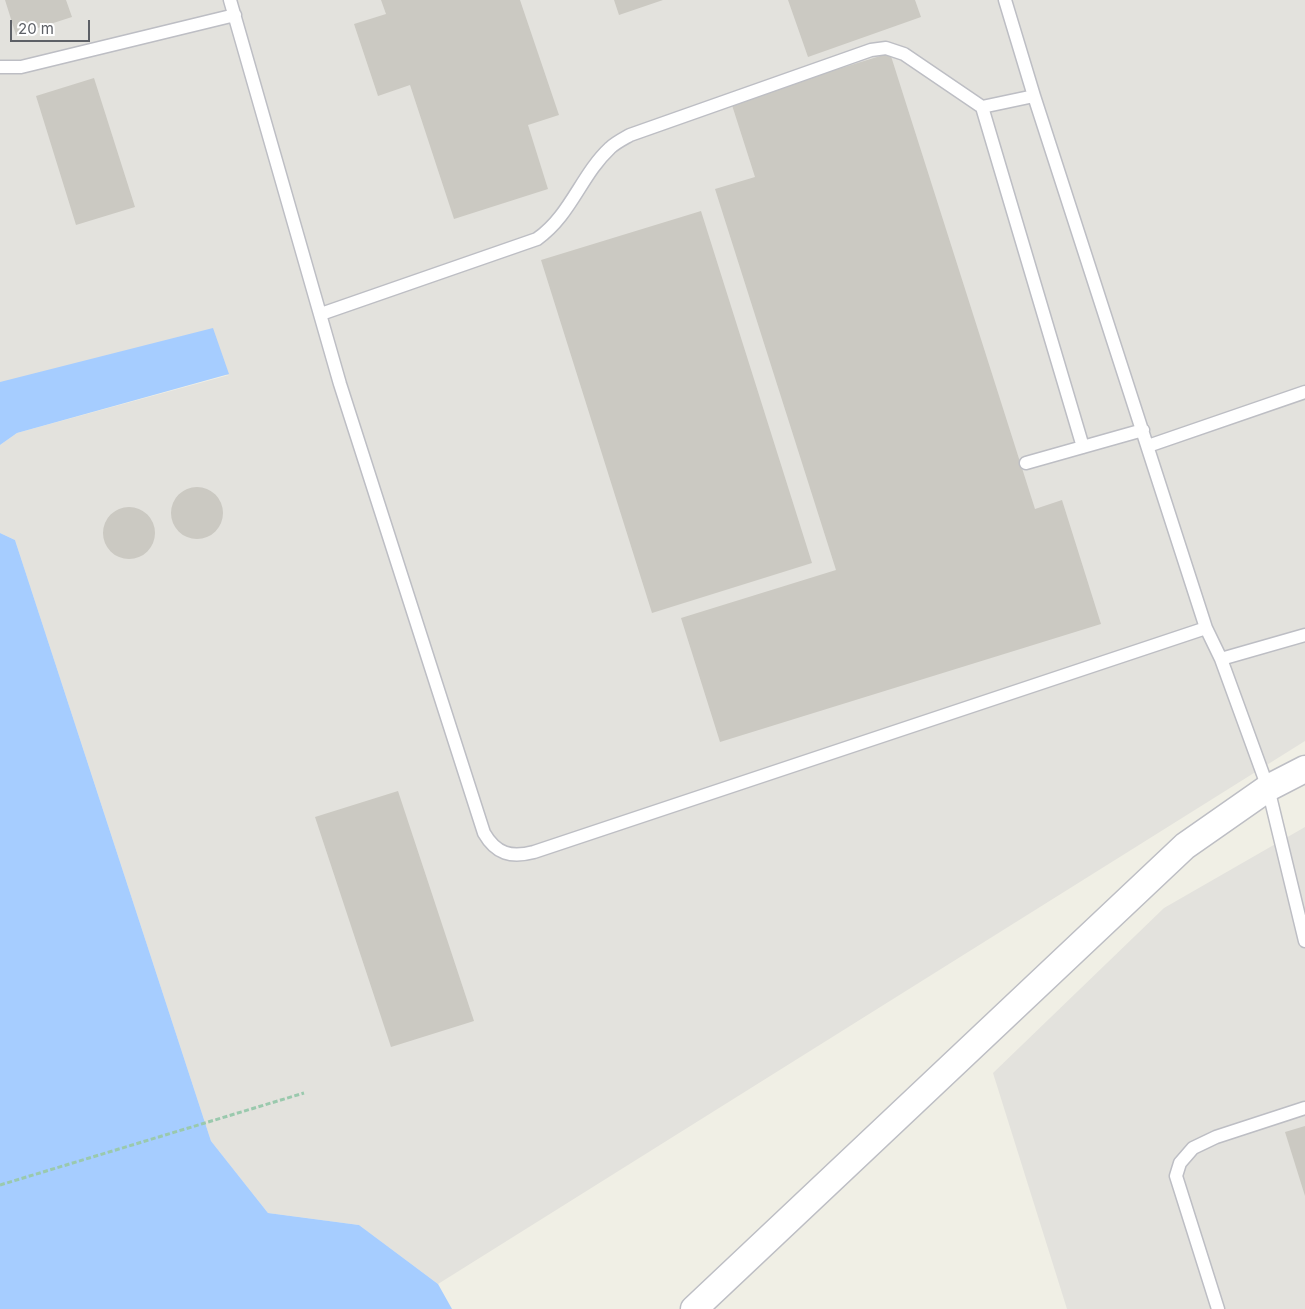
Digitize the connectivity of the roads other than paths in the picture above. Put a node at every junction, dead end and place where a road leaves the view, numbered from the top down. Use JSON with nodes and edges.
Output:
{"nodes":[{"id":1,"x":230,"y":0,"type":"edge"},
{"id":2,"x":1005,"y":0,"type":"edge"},
{"id":3,"x":235,"y":14,"type":"junction"},
{"id":4,"x":0,"y":67,"type":"edge"},
{"id":5,"x":1034,"y":96,"type":"junction"},
{"id":6,"x":982,"y":107,"type":"junction"},
{"id":7,"x":320,"y":314,"type":"junction"},
{"id":8,"x":1305,"y":392,"type":"edge"},
{"id":9,"x":1143,"y":430,"type":"junction"},
{"id":10,"x":1148,"y":446,"type":"junction"},
{"id":11,"x":1083,"y":447,"type":"junction"},
{"id":12,"x":1026,"y":463,"type":"dead end"},
{"id":13,"x":1206,"y":628,"type":"junction"},
{"id":14,"x":1305,"y":635,"type":"edge"},
{"id":15,"x":1221,"y":659,"type":"junction"},
{"id":16,"x":1305,"y":769,"type":"edge"},
{"id":17,"x":1268,"y":788,"type":"junction"},
{"id":18,"x":1305,"y":941,"type":"edge"},
{"id":19,"x":1305,"y":1108,"type":"edge"},
{"id":20,"x":694,"y":1309,"type":"edge"},
{"id":21,"x":1218,"y":1309,"type":"edge"}],
"edges":[{"from":1,"to":3,"type":"lane"},
{"from":2,"to":5,"type":"lane"},
{"from":3,"to":4,"type":"lane"},
{"from":3,"to":7,"type":"lane"},
{"from":5,"to":6,"type":"lane"},
{"from":5,"to":9,"type":"lane"},
{"from":6,"to":7,"type":"lane"},
{"from":6,"to":11,"type":"lane"},
{"from":7,"to":13,"type":"lane"},
{"from":8,"to":10,"type":"lane"},
{"from":9,"to":10,"type":"lane"},
{"from":9,"to":11,"type":"lane"},
{"from":10,"to":13,"type":"lane"},
{"from":11,"to":12,"type":"lane"},
{"from":13,"to":15,"type":"lane"},
{"from":14,"to":15,"type":"lane"},
{"from":15,"to":17,"type":"lane"},
{"from":16,"to":17,"type":"street"},
{"from":17,"to":18,"type":"lane"},
{"from":17,"to":20,"type":"street"},
{"from":19,"to":21,"type":"lane"}]}
